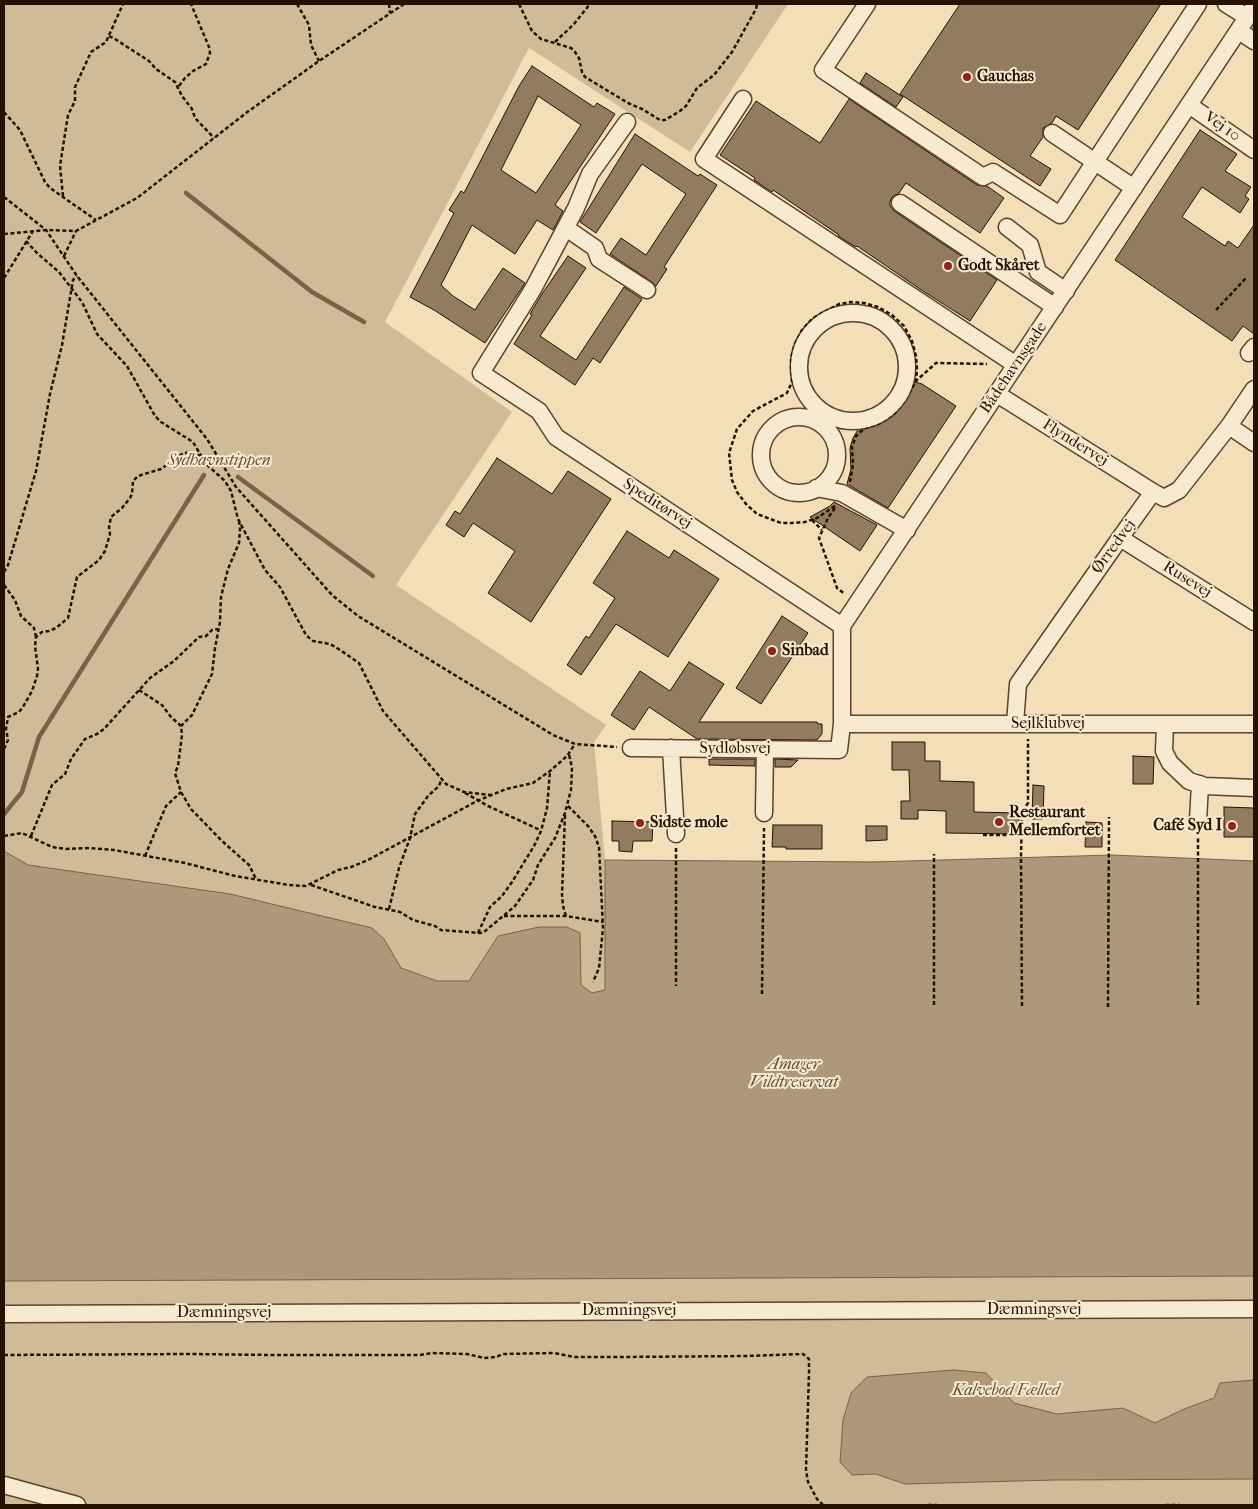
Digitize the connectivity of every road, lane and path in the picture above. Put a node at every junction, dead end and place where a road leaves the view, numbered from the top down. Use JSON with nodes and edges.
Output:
{"nodes":[{"id":1,"x":123,"y":4,"type":"edge"},
{"id":2,"x":190,"y":4,"type":"edge"},
{"id":3,"x":297,"y":4,"type":"edge"},
{"id":4,"x":389,"y":4,"type":"edge"},
{"id":5,"x":404,"y":4,"type":"edge"},
{"id":6,"x":519,"y":4,"type":"edge"},
{"id":7,"x":590,"y":4,"type":"edge"},
{"id":8,"x":757,"y":4,"type":"edge"},
{"id":9,"x":867,"y":4,"type":"edge"},
{"id":10,"x":1198,"y":4,"type":"edge"},
{"id":11,"x":1226,"y":4,"type":"edge"},
{"id":12,"x":390,"y":13,"type":"junction"},
{"id":13,"x":1247,"y":18,"type":"edge"},
{"id":14,"x":109,"y":36,"type":"junction"},
{"id":15,"x":1254,"y":41,"type":"edge"},
{"id":16,"x":555,"y":42,"type":"junction"},
{"id":17,"x":319,"y":60,"type":"junction"},
{"id":18,"x":178,"y":87,"type":"junction"},
{"id":19,"x":743,"y":99,"type":"dead end"},
{"id":20,"x":1189,"y":105,"type":"junction"},
{"id":21,"x":4,"y":112,"type":"edge"},
{"id":22,"x":626,"y":122,"type":"dead end"},
{"id":23,"x":1052,"y":133,"type":"dead end"},
{"id":24,"x":214,"y":138,"type":"junction"},
{"id":25,"x":1254,"y":150,"type":"edge"},
{"id":26,"x":1096,"y":161,"type":"junction"},
{"id":27,"x":1134,"y":188,"type":"junction"},
{"id":28,"x":63,"y":196,"type":"junction"},
{"id":29,"x":4,"y":198,"type":"edge"},
{"id":30,"x":900,"y":203,"type":"dead end"},
{"id":31,"x":96,"y":220,"type":"junction"},
{"id":32,"x":1007,"y":227,"type":"dead end"},
{"id":33,"x":566,"y":228,"type":"junction"},
{"id":34,"x":46,"y":230,"type":"junction"},
{"id":35,"x":76,"y":231,"type":"junction"},
{"id":36,"x":33,"y":232,"type":"junction"},
{"id":37,"x":4,"y":234,"type":"edge"},
{"id":38,"x":26,"y":241,"type":"junction"},
{"id":39,"x":64,"y":256,"type":"junction"},
{"id":40,"x":77,"y":276,"type":"junction"},
{"id":41,"x":4,"y":278,"type":"edge"},
{"id":42,"x":1246,"y":278,"type":"dead end"},
{"id":43,"x":71,"y":289,"type":"junction"},
{"id":44,"x":647,"y":290,"type":"dead end"},
{"id":45,"x":1066,"y":291,"type":"junction"},
{"id":46,"x":1055,"y":306,"type":"junction"},
{"id":47,"x":1216,"y":310,"type":"dead end"},
{"id":48,"x":989,"y":364,"type":"dead end"},
{"id":49,"x":1016,"y":365,"type":"junction"},
{"id":50,"x":916,"y":381,"type":"junction"},
{"id":51,"x":806,"y":394,"type":"junction"},
{"id":52,"x":997,"y":394,"type":"junction"},
{"id":53,"x":1250,"y":395,"type":"edge"},
{"id":54,"x":796,"y":417,"type":"junction"},
{"id":55,"x":852,"y":422,"type":"junction"},
{"id":56,"x":1229,"y":426,"type":"junction"},
{"id":57,"x":834,"y":442,"type":"junction"},
{"id":58,"x":1254,"y":443,"type":"edge"},
{"id":59,"x":201,"y":456,"type":"junction"},
{"id":60,"x":836,"y":463,"type":"junction"},
{"id":61,"x":816,"y":488,"type":"junction"},
{"id":62,"x":1153,"y":492,"type":"junction"},
{"id":63,"x":841,"y":497,"type":"junction"},
{"id":64,"x":238,"y":519,"type":"junction"},
{"id":65,"x":812,"y":520,"type":"junction"},
{"id":66,"x":822,"y":530,"type":"junction"},
{"id":67,"x":906,"y":530,"type":"junction"},
{"id":68,"x":1120,"y":538,"type":"junction"},
{"id":69,"x":4,"y":572,"type":"edge"},
{"id":70,"x":4,"y":585,"type":"edge"},
{"id":71,"x":858,"y":603,"type":"junction"},
{"id":72,"x":1254,"y":622,"type":"edge"},
{"id":73,"x":842,"y":626,"type":"junction"},
{"id":74,"x":218,"y":629,"type":"junction"},
{"id":75,"x":36,"y":637,"type":"junction"},
{"id":76,"x":138,"y":690,"type":"junction"},
{"id":77,"x":842,"y":724,"type":"junction"},
{"id":78,"x":1021,"y":724,"type":"junction"},
{"id":79,"x":1165,"y":724,"type":"junction"},
{"id":80,"x":1254,"y":724,"type":"edge"},
{"id":81,"x":181,"y":726,"type":"junction"},
{"id":82,"x":574,"y":744,"type":"junction"},
{"id":83,"x":631,"y":748,"type":"joint"},
{"id":84,"x":671,"y":748,"type":"junction"},
{"id":85,"x":4,"y":749,"type":"edge"},
{"id":86,"x":765,"y":749,"type":"junction"},
{"id":87,"x":569,"y":754,"type":"junction"},
{"id":88,"x":550,"y":771,"type":"junction"},
{"id":89,"x":441,"y":780,"type":"junction"},
{"id":90,"x":1200,"y":784,"type":"junction"},
{"id":91,"x":1254,"y":788,"type":"edge"},
{"id":92,"x":181,"y":792,"type":"junction"},
{"id":93,"x":464,"y":792,"type":"junction"},
{"id":94,"x":491,"y":795,"type":"junction"},
{"id":95,"x":477,"y":801,"type":"junction"},
{"id":96,"x":567,"y":806,"type":"junction"},
{"id":97,"x":565,"y":813,"type":"junction"},
{"id":98,"x":764,"y":814,"type":"joint"},
{"id":99,"x":1109,"y":817,"type":"dead end"},
{"id":100,"x":1198,"y":822,"type":"joint"},
{"id":101,"x":540,"y":831,"type":"junction"},
{"id":102,"x":676,"y":834,"type":"dead end"},
{"id":103,"x":983,"y":835,"type":"dead end"},
{"id":104,"x":1022,"y":835,"type":"junction"},
{"id":105,"x":4,"y":836,"type":"edge"},
{"id":106,"x":31,"y":836,"type":"junction"},
{"id":107,"x":410,"y":838,"type":"junction"},
{"id":108,"x":934,"y":854,"type":"dead end"},
{"id":109,"x":145,"y":856,"type":"junction"},
{"id":110,"x":675,"y":859,"type":"dead end"},
{"id":111,"x":256,"y":879,"type":"junction"},
{"id":112,"x":310,"y":884,"type":"junction"},
{"id":113,"x":389,"y":910,"type":"junction"},
{"id":114,"x":502,"y":916,"type":"junction"},
{"id":115,"x":566,"y":916,"type":"junction"},
{"id":116,"x":603,"y":922,"type":"junction"},
{"id":117,"x":478,"y":933,"type":"junction"},
{"id":118,"x":593,"y":982,"type":"dead end"},
{"id":119,"x":676,"y":986,"type":"dead end"},
{"id":120,"x":762,"y":994,"type":"dead end"},
{"id":121,"x":934,"y":1005,"type":"dead end"},
{"id":122,"x":1198,"y":1005,"type":"dead end"},
{"id":123,"x":1022,"y":1006,"type":"dead end"},
{"id":124,"x":1108,"y":1007,"type":"dead end"},
{"id":125,"x":1254,"y":1309,"type":"edge"},
{"id":126,"x":4,"y":1314,"type":"edge"},
{"id":127,"x":4,"y":1354,"type":"edge"},
{"id":128,"x":4,"y":1485,"type":"edge"},
{"id":129,"x":77,"y":1505,"type":"edge"},
{"id":130,"x":823,"y":1505,"type":"edge"},
{"id":131,"x":928,"y":1505,"type":"edge"},
{"id":132,"x":937,"y":1505,"type":"edge"},
{"id":133,"x":1165,"y":1505,"type":"edge"},
{"id":134,"x":1180,"y":1505,"type":"edge"}],
"edges":[{"from":1,"to":14,"type":"path"},
{"from":2,"to":18,"type":"path"},
{"from":3,"to":17,"type":"path"},
{"from":4,"to":12,"type":"path"},
{"from":5,"to":12,"type":"path"},
{"from":6,"to":16,"type":"path"},
{"from":7,"to":16,"type":"path"},
{"from":8,"to":16,"type":"path"},
{"from":9,"to":26,"type":"street"},
{"from":10,"to":26,"type":"street"},
{"from":11,"to":13,"type":"street"},
{"from":12,"to":17,"type":"path"},
{"from":13,"to":15,"type":"street"},
{"from":13,"to":20,"type":"street","name":"Bådehavnsgade"},
{"from":14,"to":18,"type":"path"},
{"from":14,"to":28,"type":"path"},
{"from":17,"to":24,"type":"path"},
{"from":18,"to":24,"type":"path"},
{"from":19,"to":49,"type":"street"},
{"from":20,"to":25,"type":"street","name":"Vej 10"},
{"from":20,"to":27,"type":"street","name":"Bådehavnsgade"},
{"from":21,"to":28,"type":"path"},
{"from":22,"to":33,"type":"street"},
{"from":23,"to":26,"type":"street"},
{"from":24,"to":31,"type":"path"},
{"from":26,"to":27,"type":"street"},
{"from":27,"to":45,"type":"street","name":"Bådehavnsgade"},
{"from":28,"to":31,"type":"path"},
{"from":29,"to":34,"type":"path"},
{"from":30,"to":46,"type":"street"},
{"from":31,"to":35,"type":"path"},
{"from":32,"to":45,"type":"street"},
{"from":33,"to":44,"type":"street"},
{"from":33,"to":73,"type":"street","name":"Speditørvej"},
{"from":34,"to":35,"type":"path"},
{"from":34,"to":36,"type":"path"},
{"from":34,"to":39,"type":"path"},
{"from":35,"to":39,"type":"path"},
{"from":36,"to":37,"type":"path"},
{"from":36,"to":38,"type":"path"},
{"from":38,"to":41,"type":"path"},
{"from":38,"to":43,"type":"path"},
{"from":39,"to":40,"type":"path"},
{"from":40,"to":43,"type":"path"},
{"from":40,"to":82,"type":"path"},
{"from":42,"to":47,"type":"path"},
{"from":43,"to":59,"type":"path"},
{"from":43,"to":69,"type":"path"},
{"from":45,"to":46,"type":"street","name":"Bådehavnsgade"},
{"from":46,"to":49,"type":"street","name":"Bådehavnsgade"},
{"from":48,"to":50,"type":"path"},
{"from":49,"to":52,"type":"street","name":"Bådehavnsgade"},
{"from":50,"to":63,"type":"path"},
{"from":50,"to":65,"type":"path"},
{"from":51,"to":54,"type":"street"},
{"from":51,"to":55,"type":"street"},
{"from":51,"to":55,"type":"street"},
{"from":52,"to":62,"type":"street","name":"Flyndervej"},
{"from":52,"to":67,"type":"street","name":"Bådehavnsgade"},
{"from":53,"to":56,"type":"street"},
{"from":54,"to":57,"type":"street"},
{"from":54,"to":61,"type":"street"},
{"from":55,"to":57,"type":"street"},
{"from":56,"to":58,"type":"street"},
{"from":56,"to":62,"type":"street"},
{"from":57,"to":60,"type":"street"},
{"from":59,"to":64,"type":"path"},
{"from":59,"to":75,"type":"path"},
{"from":60,"to":61,"type":"street"},
{"from":60,"to":63,"type":"street"},
{"from":61,"to":63,"type":"street"},
{"from":62,"to":68,"type":"street","name":"Ørredvej"},
{"from":63,"to":65,"type":"path"},
{"from":63,"to":66,"type":"path"},
{"from":63,"to":67,"type":"street"},
{"from":64,"to":74,"type":"path"},
{"from":64,"to":89,"type":"path"},
{"from":65,"to":66,"type":"path"},
{"from":66,"to":71,"type":"path"},
{"from":67,"to":71,"type":"street","name":"Bådehavnsgade"},
{"from":68,"to":72,"type":"street","name":"Rusevej"},
{"from":68,"to":78,"type":"street","name":"Ørredvej"},
{"from":70,"to":75,"type":"path"},
{"from":71,"to":73,"type":"street","name":"Bådehavnsgade"},
{"from":73,"to":77,"type":"street"},
{"from":74,"to":76,"type":"path"},
{"from":74,"to":81,"type":"path"},
{"from":75,"to":85,"type":"path"},
{"from":76,"to":81,"type":"path"},
{"from":76,"to":106,"type":"path"},
{"from":77,"to":78,"type":"street","name":"Sejlklubvej"},
{"from":77,"to":86,"type":"street","name":"Sydløbsvej"},
{"from":78,"to":79,"type":"street","name":"Sejlklubvej"},
{"from":78,"to":104,"type":"path"},
{"from":79,"to":80,"type":"street","name":"Sejlklubvej"},
{"from":79,"to":90,"type":"street"},
{"from":81,"to":92,"type":"path"},
{"from":82,"to":83,"type":"path"},
{"from":82,"to":87,"type":"path"},
{"from":83,"to":84,"type":"street","name":"Sydløbsvej"},
{"from":84,"to":86,"type":"street","name":"Sydløbsvej"},
{"from":84,"to":102,"type":"street"},
{"from":86,"to":98,"type":"street"},
{"from":87,"to":88,"type":"path"},
{"from":87,"to":96,"type":"path"},
{"from":88,"to":94,"type":"path"},
{"from":88,"to":101,"type":"path"},
{"from":89,"to":93,"type":"path"},
{"from":89,"to":107,"type":"path"},
{"from":90,"to":91,"type":"street"},
{"from":90,"to":100,"type":"street"},
{"from":92,"to":109,"type":"path"},
{"from":92,"to":111,"type":"path"},
{"from":93,"to":94,"type":"path"},
{"from":93,"to":95,"type":"path"},
{"from":94,"to":95,"type":"path"},
{"from":95,"to":101,"type":"path"},
{"from":95,"to":107,"type":"path"},
{"from":96,"to":97,"type":"path"},
{"from":96,"to":116,"type":"path"},
{"from":97,"to":114,"type":"path"},
{"from":97,"to":115,"type":"path"},
{"from":98,"to":120,"type":"path"},
{"from":99,"to":124,"type":"path"},
{"from":100,"to":122,"type":"path"},
{"from":101,"to":117,"type":"path"},
{"from":103,"to":104,"type":"path"},
{"from":104,"to":123,"type":"path"},
{"from":105,"to":106,"type":"path"},
{"from":106,"to":109,"type":"path"},
{"from":107,"to":112,"type":"path"},
{"from":107,"to":113,"type":"path"},
{"from":108,"to":121,"type":"path"},
{"from":109,"to":111,"type":"path"},
{"from":110,"to":119,"type":"path"},
{"from":111,"to":112,"type":"path"},
{"from":112,"to":113,"type":"path"},
{"from":113,"to":117,"type":"path"},
{"from":114,"to":115,"type":"path"},
{"from":114,"to":117,"type":"path"},
{"from":115,"to":116,"type":"path"},
{"from":116,"to":118,"type":"path"},
{"from":125,"to":126,"type":"street","name":"Dæmningsvej"},
{"from":127,"to":130,"type":"path"},
{"from":128,"to":129,"type":"street"},
{"from":131,"to":132,"type":"path"},
{"from":133,"to":134,"type":"path"}]}
